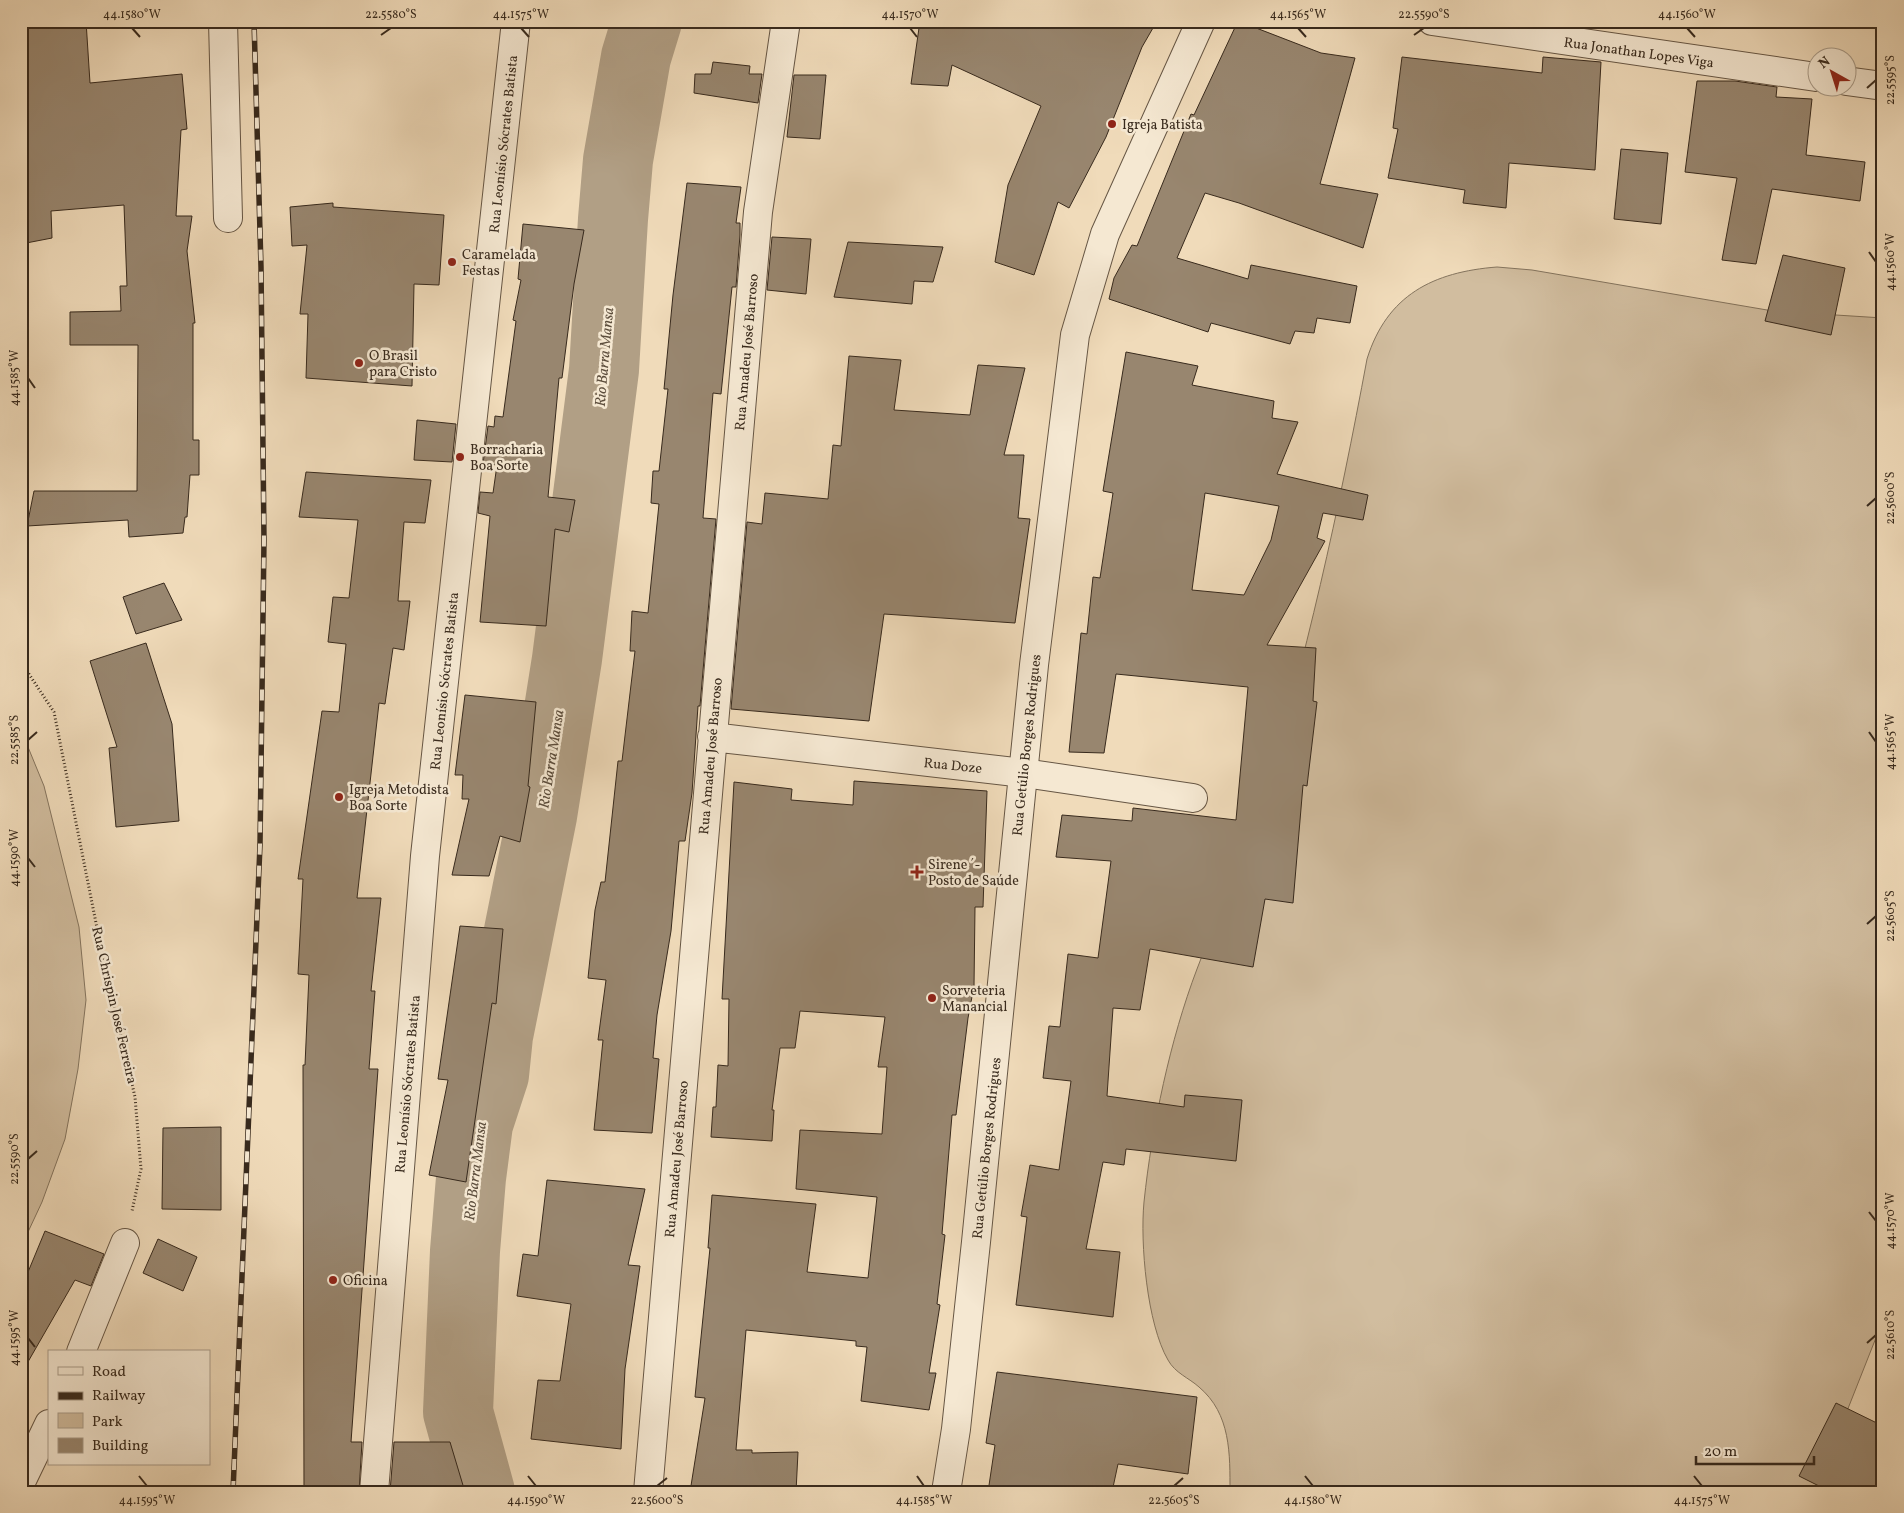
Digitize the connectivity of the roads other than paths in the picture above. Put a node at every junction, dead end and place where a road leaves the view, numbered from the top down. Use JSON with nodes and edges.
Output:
{"nodes":[{"id":1,"x":223,"y":21,"type":"edge"},
{"id":2,"x":516,"y":21,"type":"edge"},
{"id":3,"x":786,"y":21,"type":"edge"},
{"id":4,"x":1201,"y":21,"type":"edge"},
{"id":5,"x":1432,"y":21,"type":"edge"},
{"id":6,"x":1806,"y":76,"type":"edge"},
{"id":7,"x":1856,"y":82,"type":"edge"},
{"id":8,"x":1883,"y":86,"type":"edge"},
{"id":9,"x":228,"y":218,"type":"dead end"},
{"id":10,"x":712,"y":737,"type":"junction"},
{"id":11,"x":1024,"y":773,"type":"junction"},
{"id":12,"x":1194,"y":798,"type":"dead end"},
{"id":13,"x":125,"y":1243,"type":"road end"},
{"id":14,"x":82,"y":1350,"type":"edge"},
{"id":15,"x":48,"y":1426,"type":"edge"},
{"id":16,"x":21,"y":1482,"type":"edge"},
{"id":17,"x":374,"y":1492,"type":"edge"},
{"id":18,"x":648,"y":1492,"type":"edge"},
{"id":19,"x":946,"y":1492,"type":"edge"}],
"edges":[{"from":1,"to":9,"type":"street"},
{"from":2,"to":17,"type":"street","name":"Rua Leonísio Sócrates Batista"},
{"from":3,"to":10,"type":"street","name":"Rua Amadeu José Barroso"},
{"from":4,"to":11,"type":"street","name":"Rua Getúlio Borges Rodrigues"},
{"from":5,"to":6,"type":"street","name":"Rua Jonathan Lopes Viga"},
{"from":7,"to":8,"type":"street"},
{"from":10,"to":11,"type":"street","name":"Rua Doze"},
{"from":10,"to":18,"type":"street","name":"Rua Amadeu José Barroso"},
{"from":11,"to":12,"type":"street","name":"Rua Doze"},
{"from":11,"to":19,"type":"street","name":"Rua Getúlio Borges Rodrigues"},
{"from":13,"to":14,"type":"street"},
{"from":15,"to":16,"type":"street"}]}
